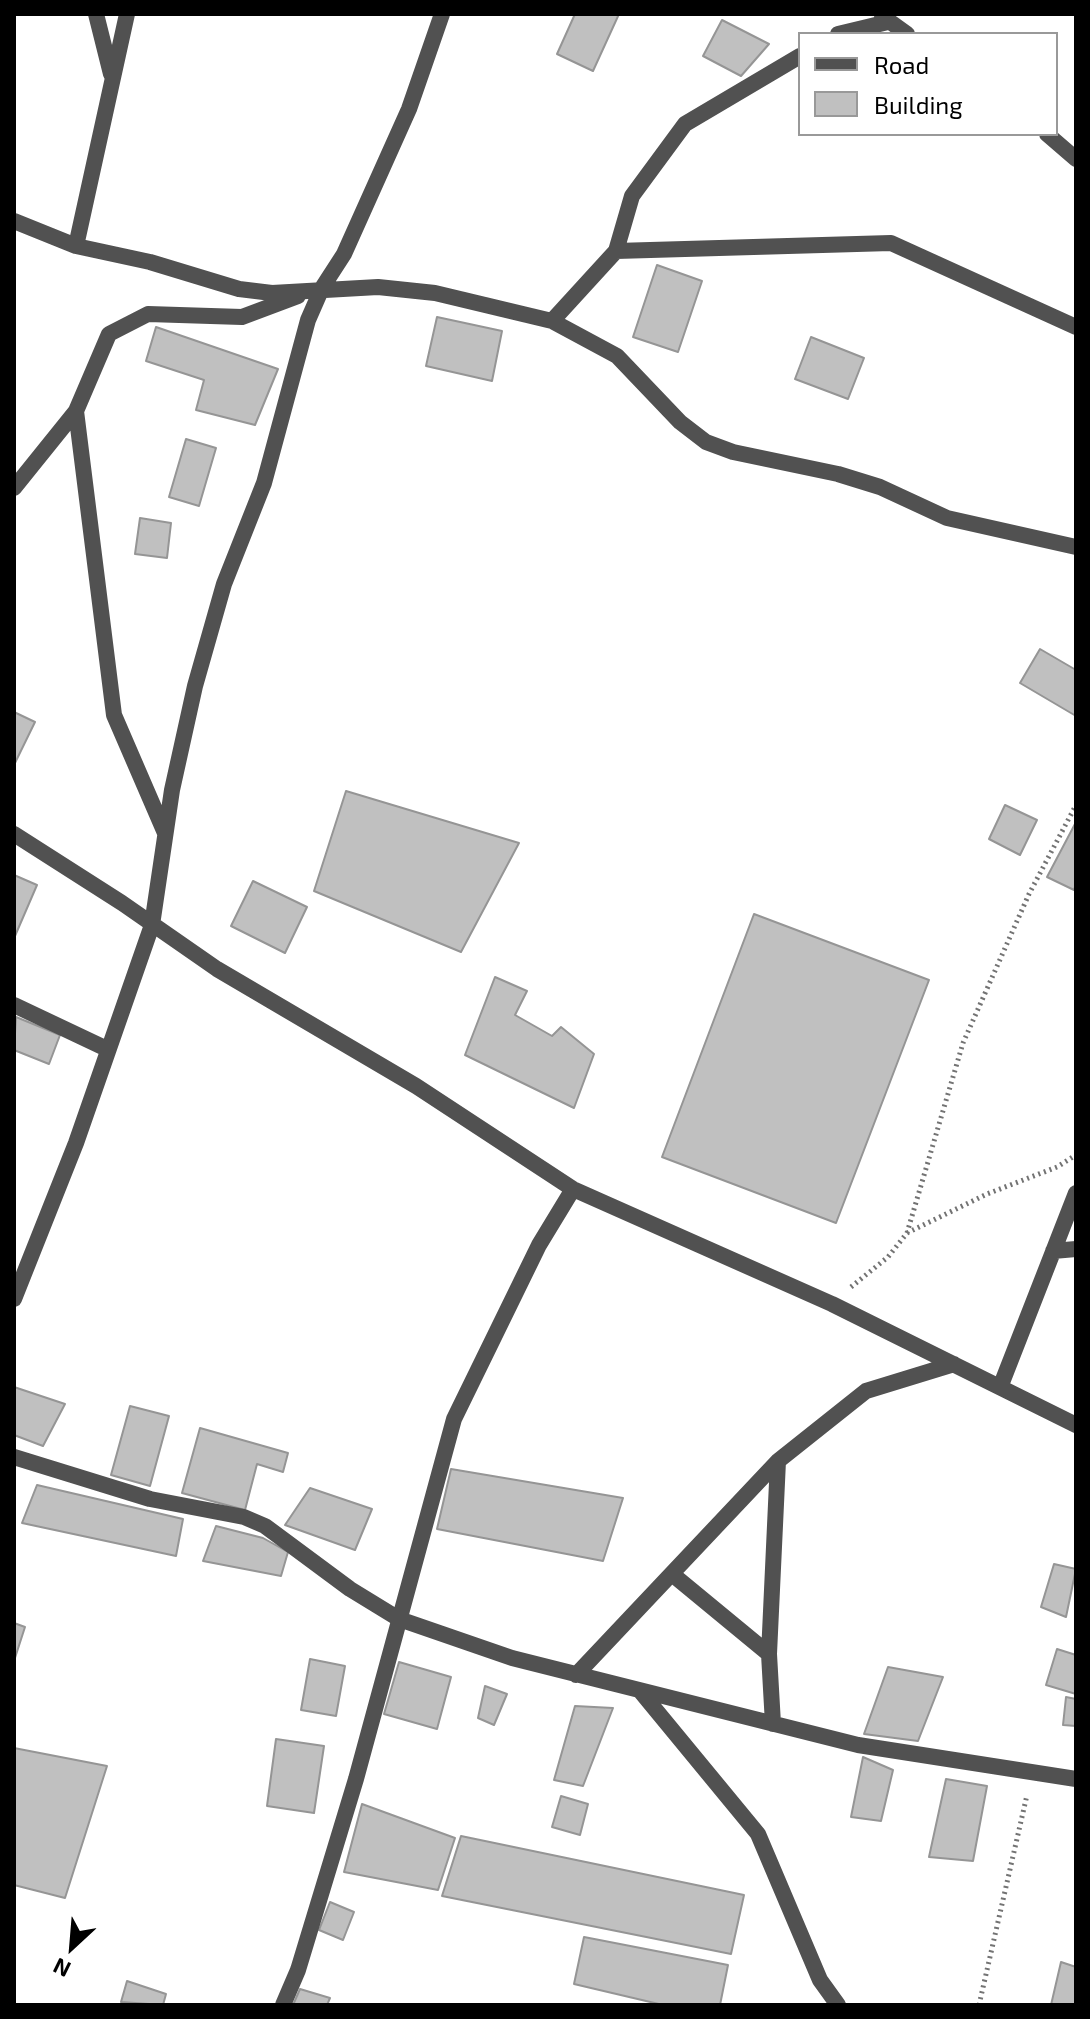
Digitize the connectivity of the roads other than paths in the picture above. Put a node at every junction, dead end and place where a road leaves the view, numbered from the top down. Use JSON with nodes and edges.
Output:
{"nodes":[{"id":1,"x":96,"y":14,"type":"edge"},
{"id":2,"x":127,"y":14,"type":"edge"},
{"id":3,"x":442,"y":14,"type":"edge"},
{"id":4,"x":884,"y":18,"type":"edge"},
{"id":5,"x":844,"y":32,"type":"edge"},
{"id":6,"x":904,"y":32,"type":"edge"},
{"id":7,"x":798,"y":57,"type":"edge"},
{"id":8,"x":112,"y":81,"type":"junction"},
{"id":9,"x":1049,"y":136,"type":"edge"},
{"id":10,"x":1076,"y":159,"type":"edge"},
{"id":11,"x":14,"y":221,"type":"edge"},
{"id":12,"x":76,"y":246,"type":"junction"},
{"id":13,"x":616,"y":251,"type":"junction"},
{"id":14,"x":322,"y":288,"type":"junction"},
{"id":15,"x":552,"y":321,"type":"junction"},
{"id":16,"x":1076,"y":327,"type":"edge"},
{"id":17,"x":76,"y":411,"type":"junction"},
{"id":18,"x":14,"y":488,"type":"edge"},
{"id":19,"x":1076,"y":547,"type":"edge"},
{"id":20,"x":14,"y":834,"type":"edge"},
{"id":21,"x":165,"y":834,"type":"junction"},
{"id":22,"x":152,"y":925,"type":"junction"},
{"id":23,"x":14,"y":1005,"type":"edge"},
{"id":24,"x":107,"y":1049,"type":"junction"},
{"id":25,"x":573,"y":1189,"type":"junction"},
{"id":26,"x":1076,"y":1193,"type":"edge"},
{"id":27,"x":1076,"y":1249,"type":"edge"},
{"id":28,"x":1053,"y":1251,"type":"junction"},
{"id":29,"x":17,"y":1281,"type":"edge"},
{"id":30,"x":14,"y":1299,"type":"edge"},
{"id":31,"x":954,"y":1364,"type":"junction"},
{"id":32,"x":1001,"y":1385,"type":"junction"},
{"id":33,"x":1076,"y":1425,"type":"edge"},
{"id":34,"x":14,"y":1457,"type":"edge"},
{"id":35,"x":778,"y":1461,"type":"junction"},
{"id":36,"x":672,"y":1574,"type":"junction"},
{"id":37,"x":399,"y":1619,"type":"junction"},
{"id":38,"x":769,"y":1654,"type":"junction"},
{"id":39,"x":576,"y":1675,"type":"junction"},
{"id":40,"x":641,"y":1692,"type":"junction"},
{"id":41,"x":773,"y":1724,"type":"junction"},
{"id":42,"x":1076,"y":1779,"type":"edge"},
{"id":43,"x":283,"y":2005,"type":"edge"},
{"id":44,"x":838,"y":2005,"type":"edge"}],
"edges":[{"from":1,"to":8,"type":"street"},
{"from":2,"to":8,"type":"street"},
{"from":3,"to":14,"type":"street"},
{"from":4,"to":5,"type":"street"},
{"from":4,"to":6,"type":"street"},
{"from":7,"to":13,"type":"street"},
{"from":8,"to":12,"type":"street"},
{"from":9,"to":10,"type":"street"},
{"from":11,"to":12,"type":"street"},
{"from":12,"to":14,"type":"street"},
{"from":13,"to":15,"type":"street"},
{"from":13,"to":16,"type":"street"},
{"from":14,"to":15,"type":"street"},
{"from":14,"to":17,"type":"street"},
{"from":14,"to":21,"type":"street"},
{"from":15,"to":19,"type":"street"},
{"from":17,"to":18,"type":"street"},
{"from":17,"to":21,"type":"street"},
{"from":20,"to":22,"type":"street"},
{"from":21,"to":22,"type":"street"},
{"from":22,"to":24,"type":"street"},
{"from":22,"to":25,"type":"street"},
{"from":23,"to":24,"type":"street"},
{"from":24,"to":29,"type":"street"},
{"from":25,"to":31,"type":"street"},
{"from":25,"to":37,"type":"street"},
{"from":26,"to":28,"type":"street"},
{"from":27,"to":28,"type":"street"},
{"from":28,"to":32,"type":"street"},
{"from":29,"to":30,"type":"street"},
{"from":31,"to":32,"type":"street"},
{"from":31,"to":35,"type":"street"},
{"from":32,"to":33,"type":"street"},
{"from":34,"to":37,"type":"street"},
{"from":35,"to":36,"type":"street"},
{"from":35,"to":38,"type":"street"},
{"from":36,"to":38,"type":"street"},
{"from":36,"to":39,"type":"street"},
{"from":37,"to":39,"type":"street"},
{"from":37,"to":43,"type":"street"},
{"from":38,"to":41,"type":"street"},
{"from":39,"to":40,"type":"street"},
{"from":40,"to":41,"type":"street"},
{"from":40,"to":44,"type":"street"},
{"from":41,"to":42,"type":"street"}]}
